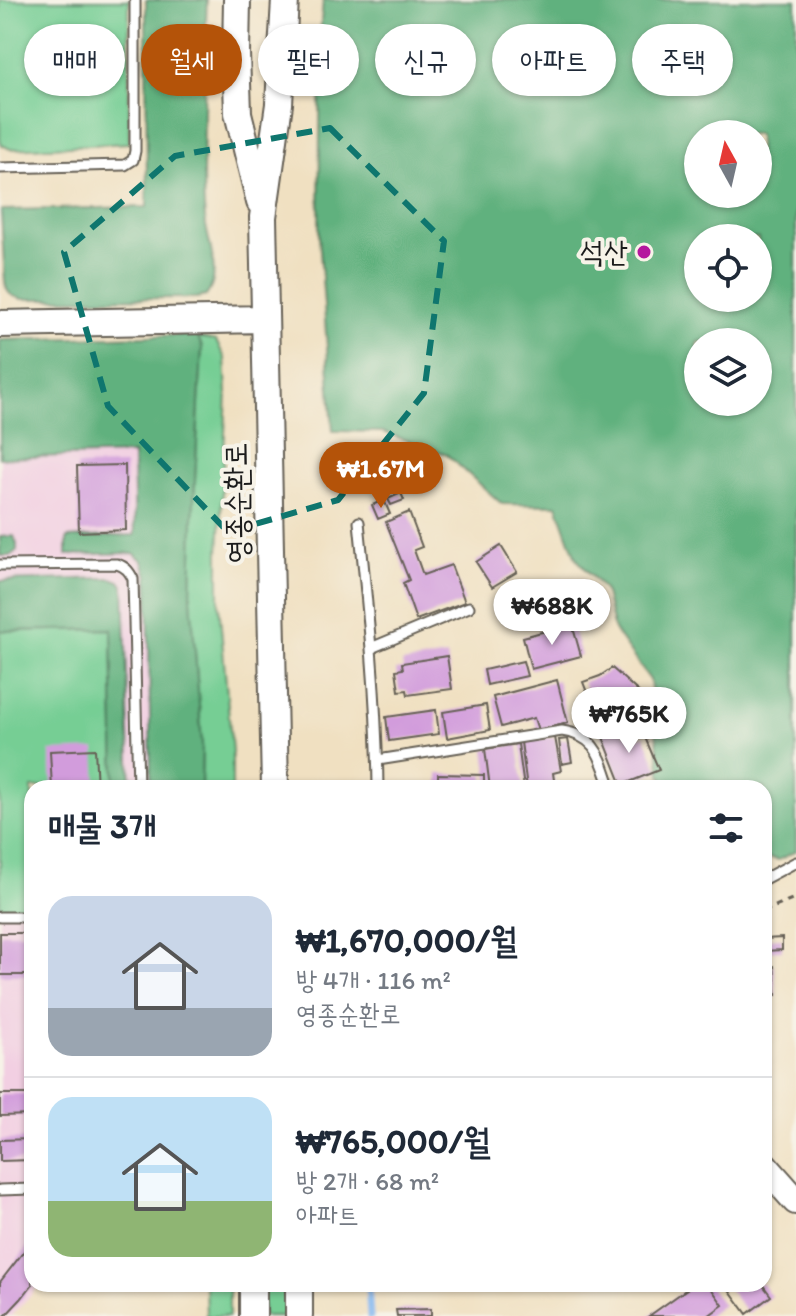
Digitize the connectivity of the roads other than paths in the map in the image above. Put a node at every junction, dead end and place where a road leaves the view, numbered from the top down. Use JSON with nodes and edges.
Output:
{"nodes":[{"id":1,"x":135,"y":0,"type":"edge"},
{"id":2,"x":237,"y":0,"type":"edge"},
{"id":3,"x":285,"y":0,"type":"edge"},
{"id":4,"x":0,"y":168,"type":"edge"},
{"id":5,"x":263,"y":217,"type":"junction"},
{"id":6,"x":265,"y":319,"type":"junction"},
{"id":7,"x":0,"y":324,"type":"edge"},
{"id":8,"x":359,"y":522,"type":"dead end"},
{"id":9,"x":0,"y":565,"type":"edge"},
{"id":10,"x":469,"y":607,"type":"dead end"},
{"id":11,"x":371,"y":648,"type":"junction"},
{"id":12,"x":378,"y":760,"type":"junction"},
{"id":13,"x":138,"y":780,"type":"edge"},
{"id":14,"x":275,"y":780,"type":"edge"},
{"id":15,"x":378,"y":780,"type":"edge"},
{"id":16,"x":608,"y":780,"type":"edge"},
{"id":17,"x":796,"y":862,"type":"edge"},
{"id":18,"x":772,"y":875,"type":"edge"},
{"id":19,"x":0,"y":917,"type":"edge"},
{"id":20,"x":24,"y":917,"type":"edge"},
{"id":21,"x":772,"y":1174,"type":"edge"},
{"id":22,"x":24,"y":1189,"type":"edge"},
{"id":23,"x":0,"y":1190,"type":"edge"},
{"id":24,"x":796,"y":1201,"type":"edge"},
{"id":25,"x":253,"y":1292,"type":"edge"},
{"id":26,"x":299,"y":1292,"type":"edge"},
{"id":27,"x":253,"y":1316,"type":"edge"},
{"id":28,"x":299,"y":1316,"type":"edge"}],
"edges":[{"from":1,"to":4,"type":"lane"},
{"from":2,"to":5,"type":"main road","name":"영종순환로"},
{"from":3,"to":5,"type":"main road","name":"영종순환로"},
{"from":5,"to":6,"type":"main road","name":"영종순환로"},
{"from":6,"to":7,"type":"main road"},
{"from":6,"to":14,"type":"main road","name":"영종순환로"},
{"from":8,"to":11,"type":"lane"},
{"from":9,"to":13,"type":"lane"},
{"from":10,"to":11,"type":"lane"},
{"from":11,"to":12,"type":"lane"},
{"from":12,"to":15,"type":"lane"},
{"from":12,"to":16,"type":"lane"},
{"from":17,"to":18,"type":"lane"},
{"from":19,"to":20,"type":"lane"},
{"from":21,"to":24,"type":"main road"},
{"from":22,"to":23,"type":"lane"},
{"from":25,"to":27,"type":"main road"},
{"from":26,"to":28,"type":"main road"}]}
